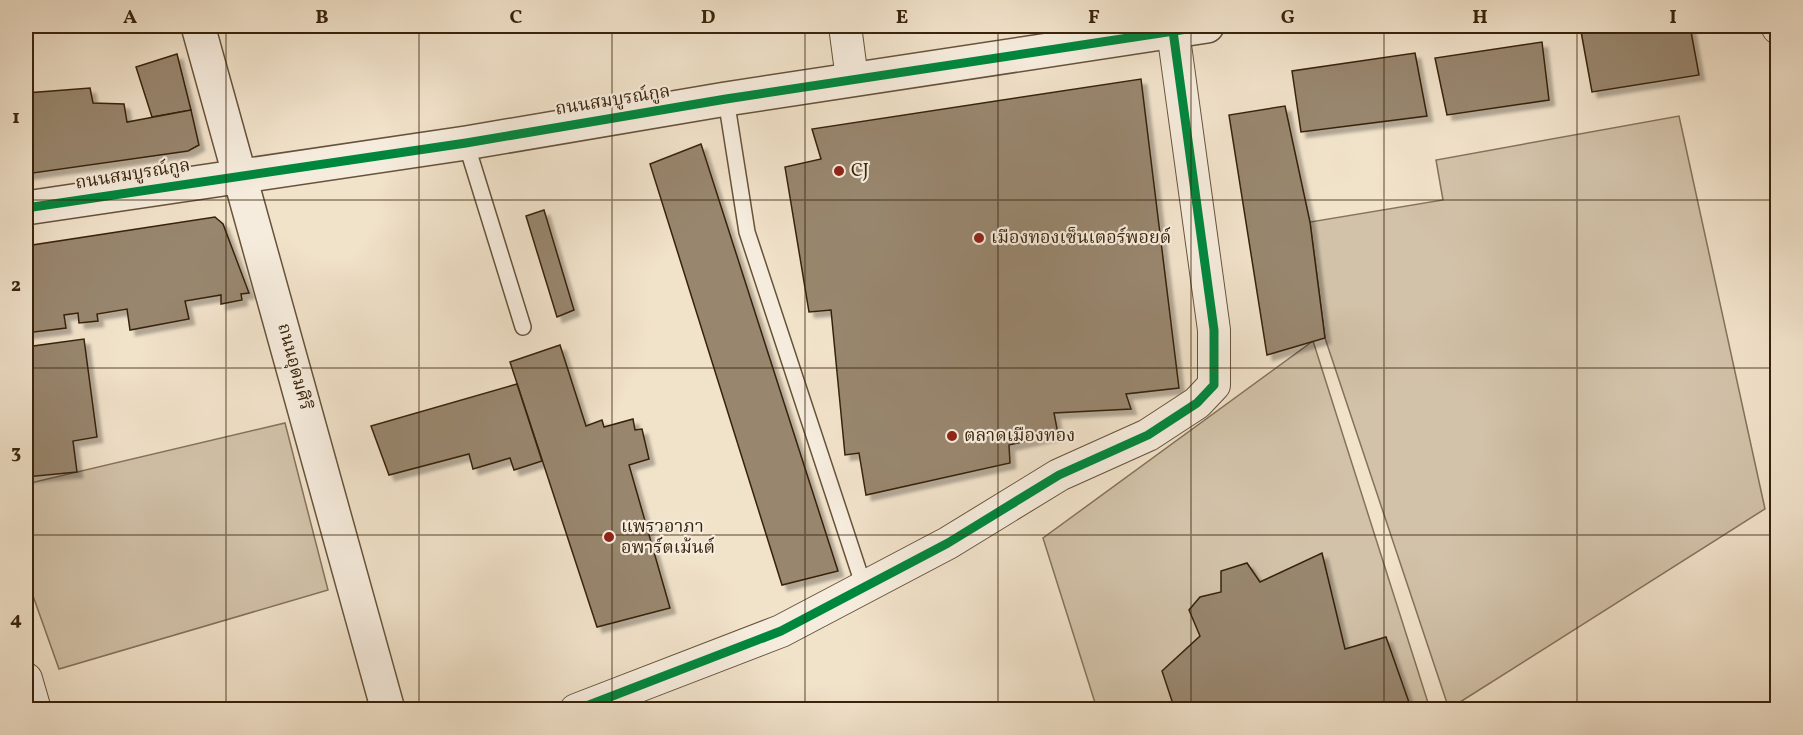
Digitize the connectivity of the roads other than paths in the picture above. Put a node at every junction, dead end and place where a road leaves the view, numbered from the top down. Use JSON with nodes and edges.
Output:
{"nodes":[{"id":1,"x":198,"y":26,"type":"edge"},
{"id":2,"x":845,"y":26,"type":"edge"},
{"id":3,"x":1207,"y":26,"type":"edge"},
{"id":4,"x":1173,"y":31,"type":"junction"},
{"id":5,"x":852,"y":79,"type":"junction"},
{"id":6,"x":726,"y":99,"type":"junction"},
{"id":7,"x":466,"y":142,"type":"junction"},
{"id":8,"x":241,"y":176,"type":"junction"},
{"id":9,"x":26,"y":208,"type":"edge"},
{"id":10,"x":523,"y":327,"type":"dead end"},
{"id":11,"x":864,"y":587,"type":"junction"},
{"id":12,"x":26,"y":679,"type":"edge"},
{"id":13,"x":35,"y":710,"type":"edge"},
{"id":14,"x":388,"y":710,"type":"edge"},
{"id":15,"x":576,"y":710,"type":"edge"}],
"edges":[{"from":1,"to":8,"type":"street","name":"ถนนอุดมศิริ"},
{"from":2,"to":5,"type":"street"},
{"from":3,"to":4,"type":"street","name":"ถนนสมบูรณ์กูล"},
{"from":4,"to":5,"type":"street","name":"ถนนสมบูรณ์กูล"},
{"from":4,"to":11,"type":"street"},
{"from":5,"to":6,"type":"street","name":"ถนนสมบูรณ์กูล"},
{"from":6,"to":7,"type":"street","name":"ถนนสมบูรณ์กูล"},
{"from":6,"to":11,"type":"lane"},
{"from":7,"to":8,"type":"street","name":"ถนนสมบูรณ์กูล"},
{"from":7,"to":10,"type":"lane"},
{"from":8,"to":9,"type":"street","name":"ถนนสมบูรณ์กูล"},
{"from":8,"to":14,"type":"street","name":"ถนนอุดมศิริ"},
{"from":11,"to":15,"type":"street"},
{"from":12,"to":13,"type":"street"}]}
